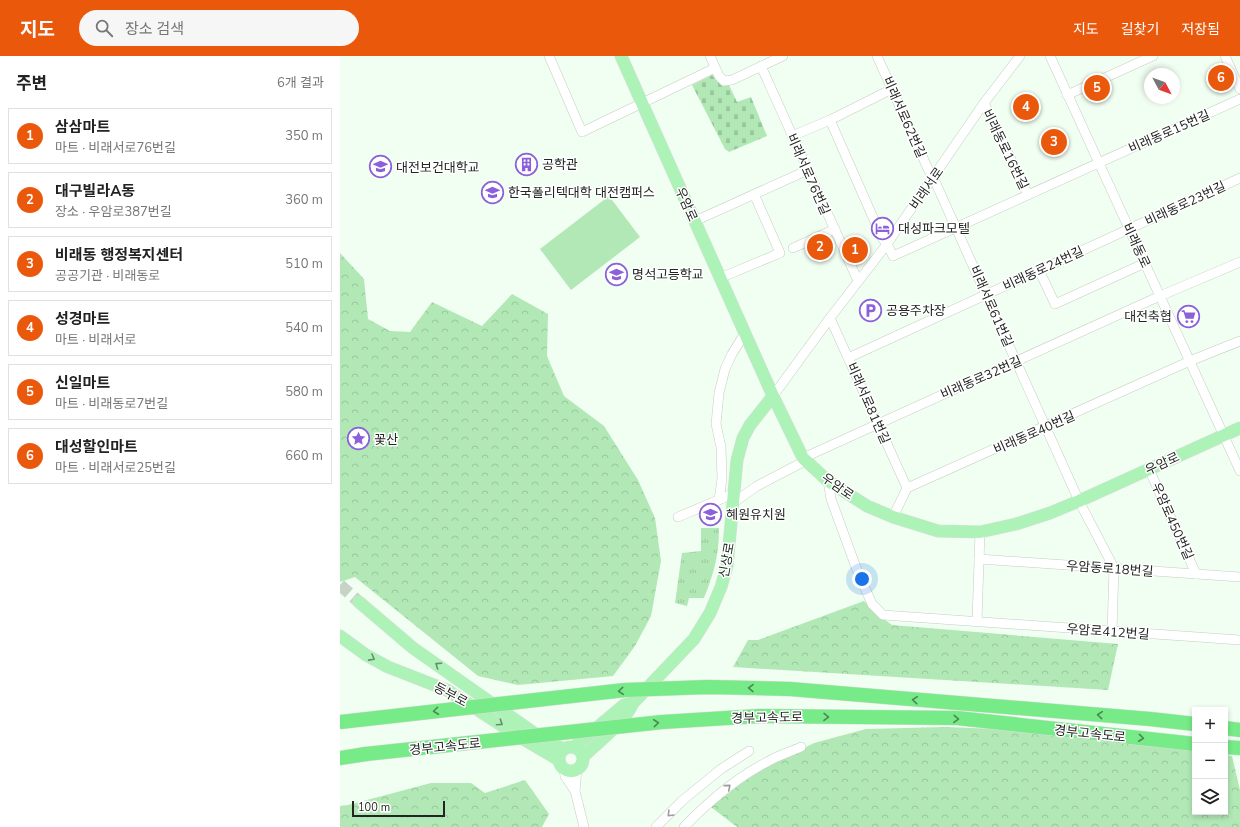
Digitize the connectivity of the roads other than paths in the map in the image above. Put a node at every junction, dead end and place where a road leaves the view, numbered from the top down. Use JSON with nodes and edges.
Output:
{"nodes":[{"id":1,"x":549,"y":56,"type":"edge"},
{"id":2,"x":621,"y":56,"type":"edge"},
{"id":3,"x":630,"y":56,"type":"edge"},
{"id":4,"x":710,"y":56,"type":"edge"},
{"id":5,"x":783,"y":56,"type":"edge"},
{"id":6,"x":878,"y":56,"type":"edge"},
{"id":7,"x":1020,"y":56,"type":"edge"},
{"id":8,"x":1050,"y":56,"type":"edge"},
{"id":9,"x":1153,"y":56,"type":"edge"},
{"id":10,"x":1225,"y":56,"type":"edge"},
{"id":11,"x":761,"y":66,"type":"junction"},
{"id":12,"x":715,"y":68,"type":"junction"},
{"id":13,"x":627,"y":70,"type":"junction"},
{"id":14,"x":892,"y":89,"type":"junction"},
{"id":15,"x":1240,"y":89,"type":"edge"},
{"id":16,"x":1068,"y":95,"type":"junction"},
{"id":17,"x":1240,"y":99,"type":"edge"},
{"id":18,"x":984,"y":103,"type":"junction"},
{"id":19,"x":642,"y":104,"type":"junction"},
{"id":20,"x":830,"y":120,"type":"junction"},
{"id":21,"x":792,"y":136,"type":"junction"},
{"id":22,"x":1099,"y":163,"type":"junction"},
{"id":23,"x":808,"y":170,"type":"junction"},
{"id":24,"x":933,"y":178,"type":"junction"},
{"id":25,"x":1240,"y":178,"type":"edge"},
{"id":26,"x":754,"y":194,"type":"junction"},
{"id":27,"x":1028,"y":195,"type":"junction"},
{"id":28,"x":695,"y":220,"type":"junction"},
{"id":29,"x":956,"y":228,"type":"junction"},
{"id":30,"x":835,"y":229,"type":"junction"},
{"id":31,"x":1129,"y":229,"type":"junction"},
{"id":32,"x":888,"y":244,"type":"junction"},
{"id":33,"x":793,"y":248,"type":"dead end"},
{"id":34,"x":1144,"y":262,"type":"junction"},
{"id":35,"x":1240,"y":262,"type":"edge"},
{"id":36,"x":1039,"y":270,"type":"junction"},
{"id":37,"x":720,"y":278,"type":"junction"},
{"id":38,"x":858,"y":281,"type":"junction"},
{"id":39,"x":986,"y":294,"type":"junction"},
{"id":40,"x":1160,"y":296,"type":"junction"},
{"id":41,"x":830,"y":318,"type":"junction"},
{"id":42,"x":745,"y":333,"type":"junction"},
{"id":43,"x":1240,"y":341,"type":"edge"},
{"id":44,"x":848,"y":358,"type":"junction"},
{"id":45,"x":1016,"y":361,"type":"junction"},
{"id":46,"x":1190,"y":361,"type":"junction"},
{"id":47,"x":773,"y":396,"type":"junction"},
{"id":48,"x":878,"y":424,"type":"junction"},
{"id":49,"x":1046,"y":426,"type":"junction"},
{"id":50,"x":1240,"y":428,"type":"edge"},
{"id":51,"x":1224,"y":435,"type":"junction"},
{"id":52,"x":804,"y":459,"type":"junction"},
{"id":53,"x":1149,"y":469,"type":"junction"},
{"id":54,"x":1240,"y":471,"type":"edge"},
{"id":55,"x":828,"y":481,"type":"junction"},
{"id":56,"x":907,"y":488,"type":"junction"},
{"id":57,"x":734,"y":498,"type":"junction"},
{"id":58,"x":719,"y":500,"type":"junction"},
{"id":59,"x":1079,"y":501,"type":"junction"},
{"id":60,"x":678,"y":517,"type":"dead end"},
{"id":61,"x":893,"y":517,"type":"junction"},
{"id":62,"x":980,"y":532,"type":"junction"},
{"id":63,"x":979,"y":559,"type":"junction"},
{"id":64,"x":1114,"y":568,"type":"junction"},
{"id":65,"x":1196,"y":574,"type":"junction"},
{"id":66,"x":1240,"y":577,"type":"edge"},
{"id":67,"x":359,"y":602,"type":"tunnel mouth"},
{"id":68,"x":977,"y":621,"type":"junction"},
{"id":69,"x":1112,"y":631,"type":"junction"},
{"id":70,"x":340,"y":636,"type":"edge"},
{"id":71,"x":1240,"y":640,"type":"edge"},
{"id":72,"x":633,"y":703,"type":"junction"},
{"id":73,"x":340,"y":722,"type":"edge"},
{"id":74,"x":1192,"y":724,"type":"edge"},
{"id":75,"x":1240,"y":726,"type":"edge"},
{"id":76,"x":1228,"y":727,"type":"edge"},
{"id":77,"x":1228,"y":728,"type":"edge"},
{"id":78,"x":1240,"y":730,"type":"edge"},
{"id":79,"x":1192,"y":744,"type":"edge"},
{"id":80,"x":801,"y":747,"type":"dead end"},
{"id":81,"x":1228,"y":747,"type":"edge"},
{"id":82,"x":569,"y":748,"type":"junction"},
{"id":83,"x":1240,"y":748,"type":"edge"},
{"id":84,"x":749,"y":751,"type":"dead end"},
{"id":85,"x":583,"y":757,"type":"junction"},
{"id":86,"x":340,"y":758,"type":"edge"},
{"id":87,"x":561,"y":765,"type":"junction"},
{"id":88,"x":577,"y":769,"type":"junction"},
{"id":89,"x":575,"y":791,"type":"junction"},
{"id":90,"x":584,"y":827,"type":"edge"},
{"id":91,"x":656,"y":827,"type":"edge"},
{"id":92,"x":684,"y":827,"type":"edge"}],
"edges":[{"from":1,"to":19,"type":"street"},
{"from":2,"to":13,"type":"main road","name":"우암로"},
{"from":3,"to":13,"type":"main road"},
{"from":4,"to":12,"type":"street"},
{"from":5,"to":11,"type":"street"},
{"from":6,"to":14,"type":"street","name":"비래서로62번길"},
{"from":7,"to":18,"type":"street","name":"비래서로"},
{"from":8,"to":16,"type":"street","name":"비래동로"},
{"from":9,"to":16,"type":"street"},
{"from":10,"to":15,"type":"street"},
{"from":11,"to":12,"type":"street"},
{"from":11,"to":21,"type":"street","name":"비래서로76번길"},
{"from":12,"to":19,"type":"street"},
{"from":13,"to":19,"type":"main road","name":"우암로"},
{"from":14,"to":20,"type":"street"},
{"from":14,"to":24,"type":"street","name":"비래서로62번길"},
{"from":16,"to":22,"type":"street","name":"비래동로"},
{"from":17,"to":22,"type":"street","name":"비래동로15번길"},
{"from":18,"to":24,"type":"street","name":"비래서로"},
{"from":18,"to":27,"type":"street","name":"비래동로16번길"},
{"from":19,"to":28,"type":"main road","name":"우암로"},
{"from":20,"to":21,"type":"street"},
{"from":20,"to":32,"type":"street"},
{"from":21,"to":23,"type":"street","name":"비래서로76번길"},
{"from":22,"to":27,"type":"street","name":"비래동로16번길"},
{"from":22,"to":31,"type":"street","name":"비래동로"},
{"from":23,"to":26,"type":"street"},
{"from":23,"to":30,"type":"street","name":"비래서로76번길"},
{"from":24,"to":29,"type":"street","name":"비래서로61번길"},
{"from":24,"to":32,"type":"street","name":"비래서로"},
{"from":25,"to":31,"type":"street","name":"비래동로23번길"},
{"from":26,"to":28,"type":"street"},
{"from":26,"to":37,"type":"street"},
{"from":27,"to":29,"type":"street","name":"비래동로16번길"},
{"from":28,"to":37,"type":"main road","name":"우암로"},
{"from":29,"to":32,"type":"street","name":"비래동로16번길"},
{"from":29,"to":39,"type":"street","name":"비래서로61번길"},
{"from":30,"to":33,"type":"street"},
{"from":30,"to":38,"type":"street","name":"비래서로76번길"},
{"from":31,"to":34,"type":"street","name":"비래동로"},
{"from":31,"to":36,"type":"street","name":"비래동로24번길"},
{"from":32,"to":38,"type":"street","name":"비래서로"},
{"from":34,"to":36,"type":"street"},
{"from":34,"to":40,"type":"street","name":"비래동로"},
{"from":35,"to":40,"type":"street","name":"비래동로32번길"},
{"from":36,"to":39,"type":"street","name":"비래동로24번길"},
{"from":37,"to":42,"type":"main road","name":"우암로"},
{"from":38,"to":41,"type":"street","name":"비래서로"},
{"from":39,"to":44,"type":"street","name":"비래동로24번길"},
{"from":39,"to":45,"type":"street","name":"비래서로61번길"},
{"from":40,"to":45,"type":"street","name":"비래동로32번길"},
{"from":40,"to":46,"type":"street","name":"비래동로"},
{"from":41,"to":44,"type":"street","name":"비래서로81번길"},
{"from":41,"to":47,"type":"street","name":"비래서로"},
{"from":42,"to":47,"type":"main road","name":"우암로"},
{"from":42,"to":58,"type":"street"},
{"from":43,"to":46,"type":"street","name":"비래동로40번길"},
{"from":44,"to":48,"type":"street","name":"비래서로81번길"},
{"from":45,"to":48,"type":"street","name":"비래동로32번길"},
{"from":45,"to":49,"type":"street","name":"비래서로61번길"},
{"from":46,"to":49,"type":"street","name":"비래동로40번길"},
{"from":46,"to":51,"type":"street","name":"비래동로"},
{"from":47,"to":52,"type":"main road","name":"우암로"},
{"from":47,"to":57,"type":"main road","name":"신상로"},
{"from":48,"to":52,"type":"street","name":"비래동로32번길"},
{"from":48,"to":56,"type":"street","name":"비래서로81번길"},
{"from":49,"to":56,"type":"street","name":"비래동로40번길"},
{"from":49,"to":59,"type":"street","name":"비래서로61번길"},
{"from":50,"to":51,"type":"main road","name":"우암로"},
{"from":51,"to":53,"type":"main road","name":"우암로"},
{"from":51,"to":54,"type":"street","name":"비래동로"},
{"from":52,"to":55,"type":"main road","name":"우암로"},
{"from":52,"to":57,"type":"street","name":"비래동로32번길"},
{"from":53,"to":59,"type":"main road","name":"우암로"},
{"from":53,"to":65,"type":"street","name":"우암로450번길"},
{"from":55,"to":61,"type":"main road","name":"우암로"},
{"from":55,"to":68,"type":"street","name":"우암로412번길"},
{"from":56,"to":61,"type":"street"},
{"from":57,"to":58,"type":"street","name":"비래동로32번길"},
{"from":57,"to":72,"type":"main road","name":"신상로"},
{"from":58,"to":60,"type":"street","name":"비래동로32번길"},
{"from":59,"to":62,"type":"main road","name":"우암로"},
{"from":59,"to":64,"type":"street","name":"비래서로61번길"},
{"from":61,"to":62,"type":"main road","name":"우암로"},
{"from":62,"to":63,"type":"street"},
{"from":63,"to":64,"type":"street","name":"우암동로18번길"},
{"from":63,"to":68,"type":"street"},
{"from":64,"to":65,"type":"street","name":"우암동로18번길"},
{"from":64,"to":69,"type":"street"},
{"from":65,"to":66,"type":"street","name":"우암동로18번길"},
{"from":82,"to":67,"type":"main road","name":"동부로","one_way":true},
{"from":68,"to":69,"type":"street","name":"우암로412번길"},
{"from":69,"to":71,"type":"street","name":"우암로412번길"},
{"from":70,"to":87,"type":"main road","name":"동부로","one_way":true},
{"from":72,"to":82,"type":"main road"},
{"from":72,"to":85,"type":"main road"},
{"from":74,"to":73,"type":"highway","name":"경부고속도로","one_way":true,"bridge":true},
{"from":75,"to":76,"type":"highway"},
{"from":77,"to":78,"type":"highway"},
{"from":86,"to":79,"type":"highway","name":"경부고속도로","one_way":true,"bridge":true},
{"from":92,"to":80,"type":"street","one_way":true},
{"from":81,"to":83,"type":"highway"},
{"from":82,"to":85,"type":"main road"},
{"from":82,"to":87,"type":"main road"},
{"from":84,"to":91,"type":"street","one_way":true},
{"from":85,"to":88,"type":"main road"},
{"from":87,"to":88,"type":"main road"},
{"from":87,"to":89,"type":"street"},
{"from":88,"to":89,"type":"street"},
{"from":89,"to":90,"type":"street"}]}
